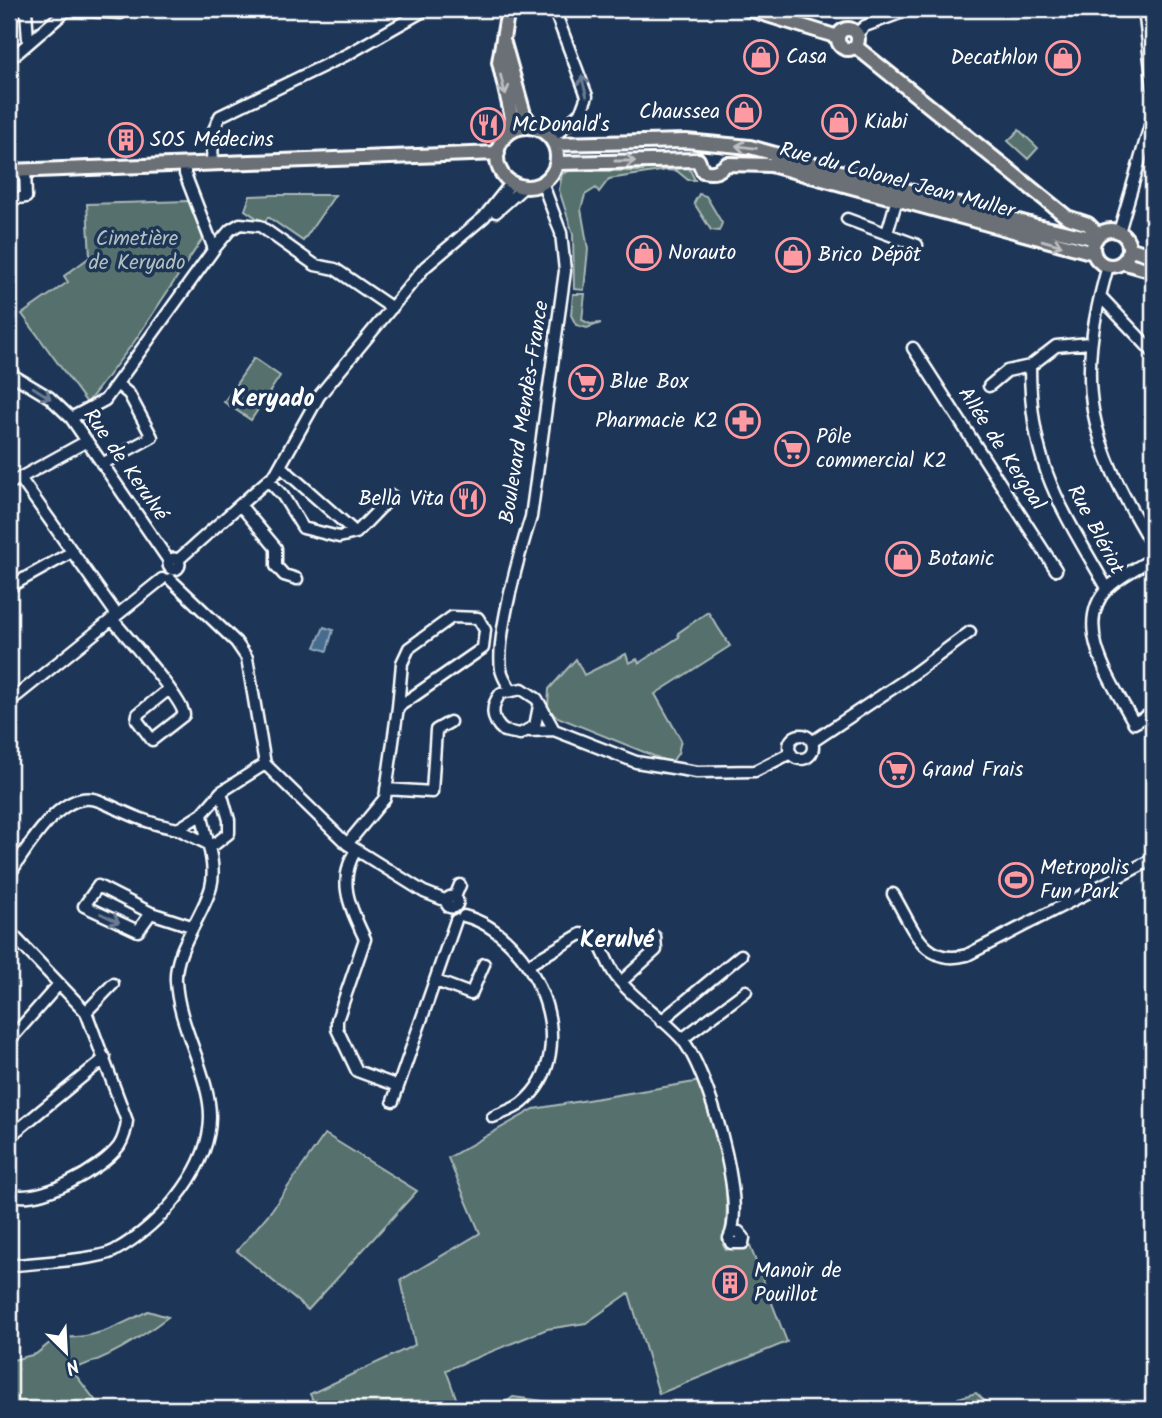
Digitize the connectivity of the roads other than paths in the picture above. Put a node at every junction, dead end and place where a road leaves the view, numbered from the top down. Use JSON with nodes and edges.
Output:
{"nodes":[{"id":1,"x":26,"y":9,"type":"edge"},
{"id":2,"x":427,"y":9,"type":"edge"},
{"id":3,"x":508,"y":9,"type":"edge"},
{"id":4,"x":554,"y":9,"type":"edge"},
{"id":5,"x":749,"y":9,"type":"edge"},
{"id":6,"x":911,"y":9,"type":"edge"},
{"id":7,"x":1144,"y":9,"type":"edge"},
{"id":8,"x":121,"y":13,"type":"dead end"},
{"id":9,"x":503,"y":36,"type":"junction"},
{"id":10,"x":855,"y":40,"type":"junction"},
{"id":11,"x":28,"y":41,"type":"junction"},
{"id":12,"x":9,"y":54,"type":"edge"},
{"id":13,"x":1153,"y":87,"type":"edge"},
{"id":14,"x":1153,"y":115,"type":"edge"},
{"id":15,"x":534,"y":128,"type":"junction"},
{"id":16,"x":508,"y":134,"type":"junction"},
{"id":17,"x":553,"y":142,"type":"junction"},
{"id":18,"x":706,"y":142,"type":"junction"},
{"id":19,"x":498,"y":153,"type":"junction"},
{"id":20,"x":698,"y":160,"type":"junction"},
{"id":21,"x":557,"y":163,"type":"junction"},
{"id":22,"x":212,"y":164,"type":"junction"},
{"id":23,"x":185,"y":165,"type":"junction"},
{"id":24,"x":9,"y":170,"type":"edge"},
{"id":25,"x":25,"y":170,"type":"junction"},
{"id":26,"x":512,"y":182,"type":"junction"},
{"id":27,"x":542,"y":183,"type":"junction"},
{"id":28,"x":525,"y":187,"type":"junction"},
{"id":29,"x":9,"y":199,"type":"edge"},
{"id":30,"x":897,"y":199,"type":"junction"},
{"id":31,"x":847,"y":219,"type":"dead end"},
{"id":32,"x":1119,"y":232,"type":"junction"},
{"id":33,"x":464,"y":233,"type":"junction"},
{"id":34,"x":887,"y":233,"type":"junction"},
{"id":35,"x":1097,"y":237,"type":"junction"},
{"id":36,"x":917,"y":245,"type":"dead end"},
{"id":37,"x":1129,"y":248,"type":"junction"},
{"id":38,"x":214,"y":249,"type":"junction"},
{"id":39,"x":1094,"y":253,"type":"junction"},
{"id":40,"x":1153,"y":256,"type":"edge"},
{"id":41,"x":1122,"y":262,"type":"junction"},
{"id":42,"x":1108,"y":266,"type":"junction"},
{"id":43,"x":1153,"y":271,"type":"edge"},
{"id":44,"x":1100,"y":296,"type":"junction"},
{"id":45,"x":392,"y":308,"type":"junction"},
{"id":46,"x":1090,"y":343,"type":"junction"},
{"id":47,"x":914,"y":348,"type":"dead end"},
{"id":48,"x":1153,"y":352,"type":"edge"},
{"id":49,"x":1030,"y":366,"type":"junction"},
{"id":50,"x":9,"y":373,"type":"edge"},
{"id":51,"x":117,"y":384,"type":"junction"},
{"id":52,"x":989,"y":386,"type":"dead end"},
{"id":53,"x":71,"y":418,"type":"junction"},
{"id":54,"x":87,"y":441,"type":"junction"},
{"id":55,"x":102,"y":464,"type":"junction"},
{"id":56,"x":280,"y":466,"type":"junction"},
{"id":57,"x":20,"y":478,"type":"junction"},
{"id":58,"x":268,"y":480,"type":"junction"},
{"id":59,"x":9,"y":484,"type":"edge"},
{"id":60,"x":392,"y":496,"type":"dead end"},
{"id":61,"x":240,"y":505,"type":"junction"},
{"id":62,"x":356,"y":533,"type":"junction"},
{"id":63,"x":1153,"y":545,"type":"edge"},
{"id":64,"x":72,"y":552,"type":"junction"},
{"id":65,"x":1153,"y":558,"type":"edge"},
{"id":66,"x":170,"y":570,"type":"junction"},
{"id":67,"x":1056,"y":570,"type":"dead end"},
{"id":68,"x":297,"y":579,"type":"dead end"},
{"id":69,"x":9,"y":587,"type":"edge"},
{"id":70,"x":1107,"y":588,"type":"junction"},
{"id":71,"x":115,"y":617,"type":"junction"},
{"id":72,"x":970,"y":632,"type":"dead end"},
{"id":73,"x":169,"y":689,"type":"junction"},
{"id":74,"x":510,"y":689,"type":"junction"},
{"id":75,"x":9,"y":702,"type":"edge"},
{"id":76,"x":539,"y":706,"type":"junction"},
{"id":77,"x":398,"y":707,"type":"junction"},
{"id":78,"x":1153,"y":713,"type":"edge"},
{"id":79,"x":450,"y":722,"type":"dead end"},
{"id":80,"x":554,"y":730,"type":"junction"},
{"id":81,"x":530,"y":731,"type":"junction"},
{"id":82,"x":812,"y":742,"type":"junction"},
{"id":83,"x":791,"y":753,"type":"junction"},
{"id":84,"x":265,"y":765,"type":"junction"},
{"id":85,"x":386,"y":789,"type":"junction"},
{"id":86,"x":221,"y":792,"type":"junction"},
{"id":87,"x":202,"y":814,"type":"junction"},
{"id":88,"x":177,"y":829,"type":"junction"},
{"id":89,"x":206,"y":843,"type":"junction"},
{"id":90,"x":351,"y":847,"type":"junction"},
{"id":91,"x":1153,"y":859,"type":"edge"},
{"id":92,"x":9,"y":875,"type":"edge"},
{"id":93,"x":460,"y":884,"type":"dead end"},
{"id":94,"x":893,"y":894,"type":"dead end"},
{"id":95,"x":452,"y":901,"type":"junction"},
{"id":96,"x":150,"y":913,"type":"junction"},
{"id":97,"x":459,"y":916,"type":"junction"},
{"id":98,"x":191,"y":926,"type":"junction"},
{"id":99,"x":9,"y":931,"type":"edge"},
{"id":100,"x":655,"y":937,"type":"dead end"},
{"id":101,"x":741,"y":955,"type":"dead end"},
{"id":102,"x":484,"y":964,"type":"dead end"},
{"id":103,"x":528,"y":965,"type":"junction"},
{"id":104,"x":436,"y":981,"type":"junction"},
{"id":105,"x":621,"y":982,"type":"junction"},
{"id":106,"x":60,"y":984,"type":"junction"},
{"id":107,"x":113,"y":984,"type":"dead end"},
{"id":108,"x":746,"y":991,"type":"dead end"},
{"id":109,"x":86,"y":1012,"type":"junction"},
{"id":110,"x":661,"y":1021,"type":"junction"},
{"id":111,"x":682,"y":1039,"type":"junction"},
{"id":112,"x":9,"y":1041,"type":"edge"},
{"id":113,"x":105,"y":1058,"type":"junction"},
{"id":114,"x":398,"y":1086,"type":"junction"},
{"id":115,"x":393,"y":1101,"type":"dead end"},
{"id":116,"x":493,"y":1117,"type":"dead end"},
{"id":117,"x":9,"y":1137,"type":"edge"},
{"id":118,"x":9,"y":1194,"type":"edge"},
{"id":119,"x":733,"y":1231,"type":"dead end"},
{"id":120,"x":9,"y":1266,"type":"edge"}],
"edges":[{"from":1,"to":11,"type":"street"},
{"from":2,"to":22,"type":"street"},
{"from":3,"to":9,"type":"main road"},
{"from":17,"to":4,"type":"street","one_way":true},
{"from":5,"to":10,"type":"main road"},
{"from":6,"to":10,"type":"street"},
{"from":7,"to":13,"type":"street"},
{"from":8,"to":11,"type":"street"},
{"from":9,"to":15,"type":"main road"},
{"from":9,"to":16,"type":"main road","one_way":true},
{"from":10,"to":35,"type":"main road"},
{"from":11,"to":12,"type":"street"},
{"from":14,"to":32,"type":"street"},
{"from":15,"to":16,"type":"main road"},
{"from":15,"to":17,"type":"main road"},
{"from":16,"to":19,"type":"main road"},
{"from":17,"to":18,"type":"main road","name":"Rue du Colonel Jean Muller"},
{"from":17,"to":21,"type":"main road"},
{"from":18,"to":20,"type":"main road"},
{"from":35,"to":18,"type":"main road","name":"Rue du Colonel Jean Muller","one_way":true},
{"from":19,"to":22,"type":"main road"},
{"from":19,"to":26,"type":"main road"},
{"from":21,"to":20,"type":"main road","name":"Rue du Colonel Jean Muller","one_way":true},
{"from":20,"to":30,"type":"main road","name":"Rue du Colonel Jean Muller"},
{"from":21,"to":27,"type":"main road"},
{"from":22,"to":23,"type":"main road"},
{"from":23,"to":25,"type":"main road"},
{"from":23,"to":38,"type":"street"},
{"from":24,"to":25,"type":"main road"},
{"from":25,"to":29,"type":"street"},
{"from":26,"to":28,"type":"main road"},
{"from":26,"to":33,"type":"street"},
{"from":27,"to":28,"type":"main road"},
{"from":27,"to":74,"type":"street","name":"Boulevard Mendès-France"},
{"from":28,"to":33,"type":"street"},
{"from":30,"to":34,"type":"street"},
{"from":30,"to":39,"type":"main road","name":"Rue du Colonel Jean Muller","one_way":true},
{"from":31,"to":34,"type":"street"},
{"from":32,"to":35,"type":"main road"},
{"from":32,"to":37,"type":"main road"},
{"from":33,"to":45,"type":"street"},
{"from":34,"to":36,"type":"street"},
{"from":35,"to":39,"type":"main road"},
{"from":37,"to":40,"type":"main road"},
{"from":37,"to":41,"type":"main road"},
{"from":38,"to":45,"type":"street"},
{"from":38,"to":51,"type":"street"},
{"from":39,"to":42,"type":"main road"},
{"from":41,"to":42,"type":"main road"},
{"from":41,"to":43,"type":"main road"},
{"from":42,"to":44,"type":"street"},
{"from":44,"to":46,"type":"street"},
{"from":44,"to":48,"type":"street"},
{"from":45,"to":56,"type":"street"},
{"from":46,"to":49,"type":"street"},
{"from":46,"to":63,"type":"street"},
{"from":47,"to":67,"type":"street","name":"Allée de Kergoal"},
{"from":49,"to":52,"type":"street"},
{"from":49,"to":70,"type":"street","name":"Rue Blériot"},
{"from":50,"to":53,"type":"street","name":"Rue de Kerulvé","one_way":true},
{"from":51,"to":53,"type":"street"},
{"from":51,"to":55,"type":"street"},
{"from":53,"to":54,"type":"street","name":"Rue de Kerulvé"},
{"from":54,"to":55,"type":"street","name":"Rue de Kerulvé"},
{"from":54,"to":57,"type":"street"},
{"from":55,"to":66,"type":"street","name":"Rue de Kerulvé"},
{"from":56,"to":58,"type":"street"},
{"from":56,"to":62,"type":"street"},
{"from":57,"to":59,"type":"street"},
{"from":57,"to":64,"type":"street"},
{"from":58,"to":61,"type":"street"},
{"from":58,"to":62,"type":"street"},
{"from":60,"to":62,"type":"street"},
{"from":61,"to":66,"type":"street"},
{"from":61,"to":68,"type":"street"},
{"from":64,"to":69,"type":"street"},
{"from":64,"to":71,"type":"street"},
{"from":65,"to":70,"type":"street"},
{"from":66,"to":71,"type":"street"},
{"from":66,"to":84,"type":"street","name":"Rue de Kerulvé"},
{"from":70,"to":78,"type":"street","name":"Rue Blériot"},
{"from":71,"to":73,"type":"street"},
{"from":71,"to":75,"type":"street"},
{"from":72,"to":82,"type":"street"},
{"from":73,"to":73,"type":"street"},
{"from":74,"to":76,"type":"street"},
{"from":74,"to":81,"type":"street"},
{"from":76,"to":80,"type":"street"},
{"from":76,"to":81,"type":"street"},
{"from":77,"to":77,"type":"street"},
{"from":77,"to":85,"type":"street"},
{"from":79,"to":85,"type":"street"},
{"from":80,"to":81,"type":"street"},
{"from":80,"to":83,"type":"street"},
{"from":82,"to":83,"type":"street"},
{"from":82,"to":83,"type":"street"},
{"from":84,"to":86,"type":"street"},
{"from":84,"to":90,"type":"street"},
{"from":85,"to":90,"type":"street"},
{"from":86,"to":87,"type":"street"},
{"from":86,"to":89,"type":"street"},
{"from":87,"to":88,"type":"street"},
{"from":87,"to":89,"type":"street"},
{"from":88,"to":89,"type":"street"},
{"from":88,"to":92,"type":"street"},
{"from":89,"to":98,"type":"street"},
{"from":90,"to":95,"type":"street"},
{"from":90,"to":114,"type":"street"},
{"from":91,"to":94,"type":"street"},
{"from":93,"to":95,"type":"street"},
{"from":95,"to":97,"type":"street"},
{"from":96,"to":96,"type":"street","one_way":true},
{"from":96,"to":98,"type":"street"},
{"from":97,"to":103,"type":"street"},
{"from":97,"to":104,"type":"street"},
{"from":98,"to":120,"type":"street"},
{"from":99,"to":106,"type":"street"},
{"from":100,"to":105,"type":"street"},
{"from":101,"to":110,"type":"street"},
{"from":102,"to":104,"type":"street"},
{"from":103,"to":105,"type":"street"},
{"from":103,"to":116,"type":"street"},
{"from":104,"to":114,"type":"street"},
{"from":105,"to":110,"type":"street"},
{"from":106,"to":109,"type":"street"},
{"from":106,"to":112,"type":"street"},
{"from":107,"to":109,"type":"street"},
{"from":108,"to":111,"type":"street"},
{"from":109,"to":113,"type":"street"},
{"from":110,"to":111,"type":"street"},
{"from":111,"to":119,"type":"street"},
{"from":113,"to":117,"type":"street"},
{"from":113,"to":118,"type":"street"},
{"from":114,"to":115,"type":"street"}]}
